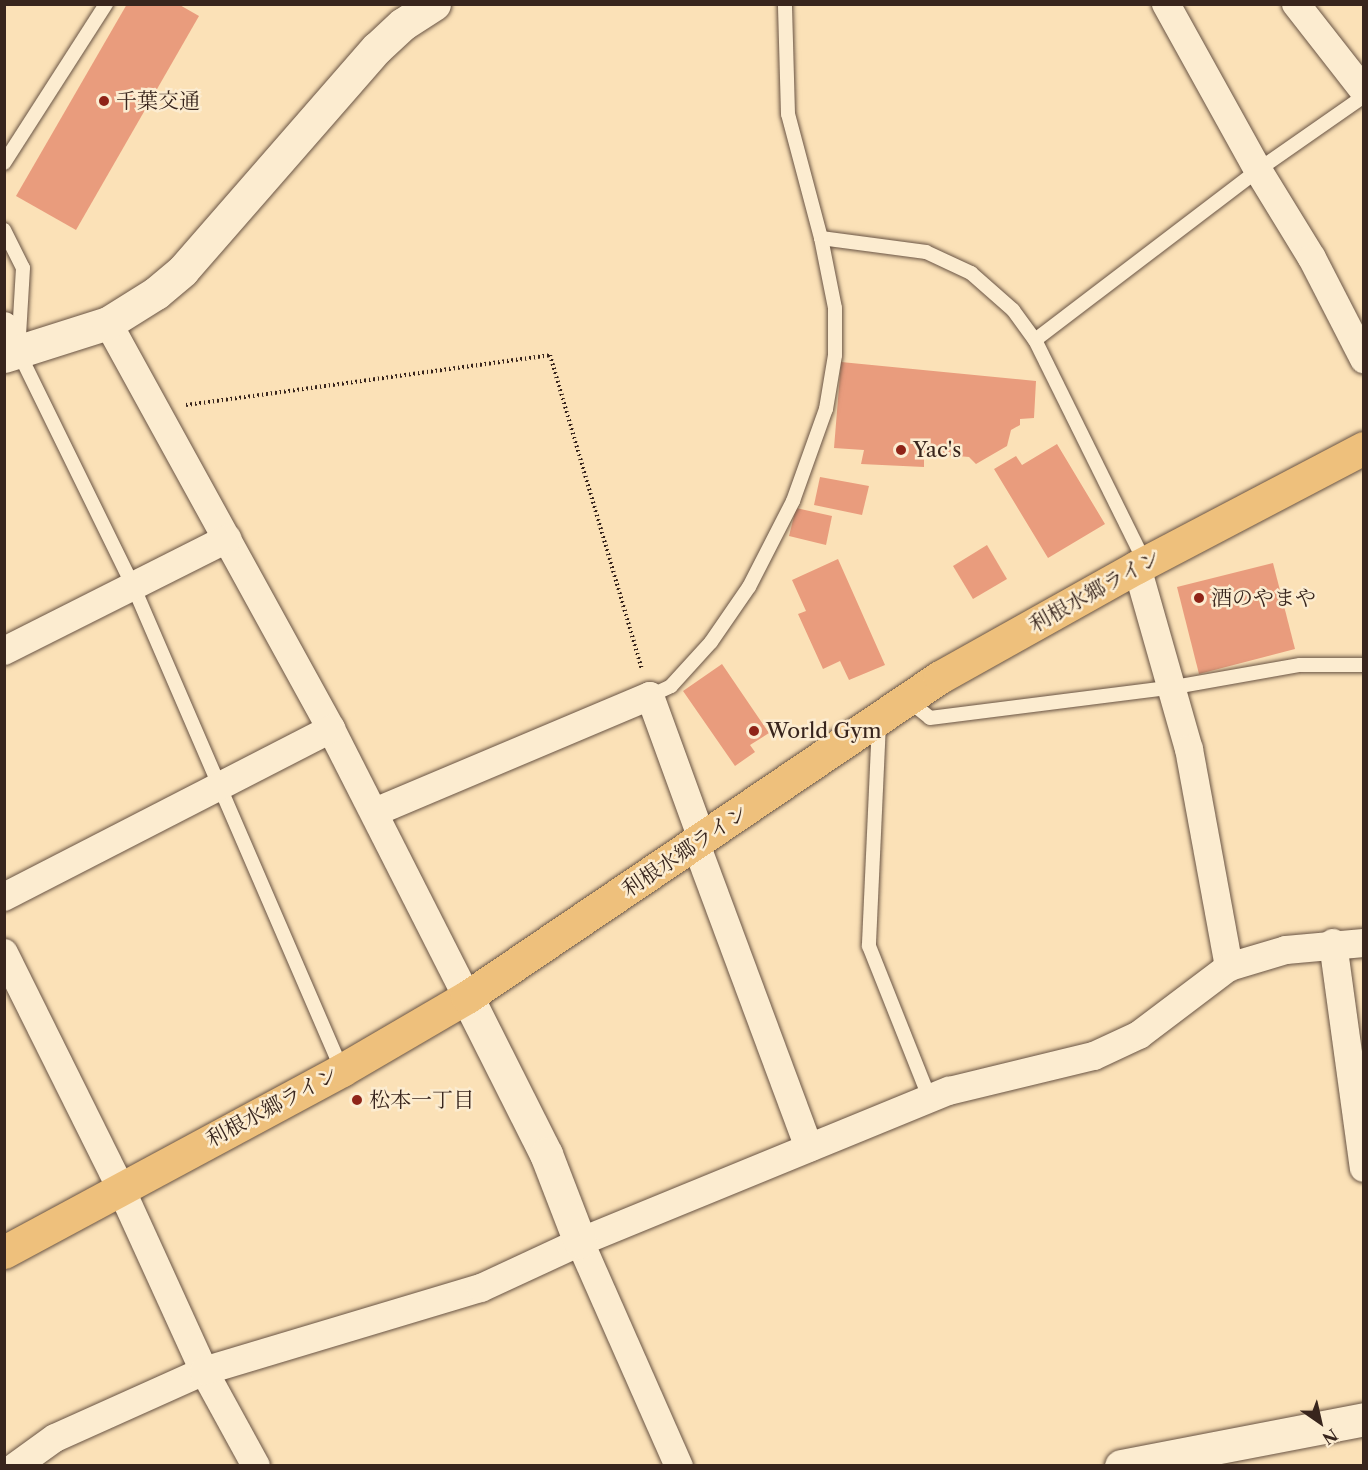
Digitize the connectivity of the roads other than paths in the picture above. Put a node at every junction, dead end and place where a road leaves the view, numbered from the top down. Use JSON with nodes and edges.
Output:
{"nodes":[{"id":1,"x":106,"y":4,"type":"edge"},
{"id":2,"x":434,"y":4,"type":"edge"},
{"id":3,"x":785,"y":4,"type":"edge"},
{"id":4,"x":1166,"y":4,"type":"edge"},
{"id":5,"x":1296,"y":4,"type":"edge"},
{"id":6,"x":401,"y":14,"type":"edge"},
{"id":7,"x":1364,"y":91,"type":"edge"},
{"id":8,"x":1364,"y":96,"type":"edge"},
{"id":9,"x":4,"y":163,"type":"edge"},
{"id":10,"x":1258,"y":170,"type":"junction"},
{"id":11,"x":4,"y":230,"type":"edge"},
{"id":12,"x":821,"y":238,"type":"junction"},
{"id":13,"x":108,"y":323,"type":"junction"},
{"id":14,"x":1035,"y":340,"type":"junction"},
{"id":15,"x":9,"y":344,"type":"edge"},
{"id":16,"x":1364,"y":359,"type":"edge"},
{"id":17,"x":1364,"y":448,"type":"edge"},
{"id":18,"x":227,"y":539,"type":"junction"},
{"id":19,"x":1141,"y":565,"type":"junction"},
{"id":20,"x":134,"y":588,"type":"junction"},
{"id":21,"x":4,"y":651,"type":"edge"},
{"id":22,"x":1364,"y":665,"type":"edge"},
{"id":23,"x":1169,"y":688,"type":"junction"},
{"id":24,"x":650,"y":696,"type":"junction"},
{"id":25,"x":907,"y":699,"type":"junction"},
{"id":26,"x":879,"y":719,"type":"junction"},
{"id":27,"x":331,"y":729,"type":"junction"},
{"id":28,"x":220,"y":789,"type":"junction"},
{"id":29,"x":375,"y":812,"type":"junction"},
{"id":30,"x":699,"y":842,"type":"junction"},
{"id":31,"x":4,"y":897,"type":"edge"},
{"id":32,"x":1333,"y":943,"type":"junction"},
{"id":33,"x":1364,"y":943,"type":"edge"},
{"id":34,"x":4,"y":953,"type":"edge"},
{"id":35,"x":1229,"y":967,"type":"junction"},
{"id":36,"x":467,"y":998,"type":"junction"},
{"id":37,"x":342,"y":1070,"type":"junction"},
{"id":38,"x":930,"y":1099,"type":"junction"},
{"id":39,"x":809,"y":1148,"type":"junction"},
{"id":40,"x":1364,"y":1168,"type":"edge"},
{"id":41,"x":122,"y":1189,"type":"junction"},
{"id":42,"x":580,"y":1242,"type":"junction"},
{"id":43,"x":4,"y":1252,"type":"edge"},
{"id":44,"x":204,"y":1371,"type":"junction"},
{"id":45,"x":1364,"y":1419,"type":"edge"},
{"id":46,"x":16,"y":1466,"type":"edge"},
{"id":47,"x":256,"y":1466,"type":"edge"},
{"id":48,"x":679,"y":1466,"type":"edge"},
{"id":49,"x":1121,"y":1466,"type":"edge"}],
"edges":[{"from":1,"to":9,"type":"lane"},
{"from":2,"to":6,"type":"street"},
{"from":3,"to":12,"type":"lane"},
{"from":4,"to":10,"type":"street"},
{"from":5,"to":7,"type":"street"},
{"from":6,"to":13,"type":"street"},
{"from":8,"to":10,"type":"lane"},
{"from":10,"to":14,"type":"lane"},
{"from":10,"to":16,"type":"street"},
{"from":11,"to":15,"type":"lane"},
{"from":12,"to":14,"type":"lane"},
{"from":12,"to":24,"type":"lane"},
{"from":13,"to":15,"type":"street"},
{"from":13,"to":18,"type":"street"},
{"from":14,"to":19,"type":"lane"},
{"from":15,"to":20,"type":"lane"},
{"from":17,"to":19,"type":"highway","name":"利根水郷ライン"},
{"from":18,"to":20,"type":"street"},
{"from":18,"to":27,"type":"street"},
{"from":19,"to":23,"type":"street"},
{"from":19,"to":25,"type":"highway","name":"利根水郷ライン"},
{"from":20,"to":21,"type":"street"},
{"from":20,"to":28,"type":"lane"},
{"from":22,"to":23,"type":"lane"},
{"from":23,"to":25,"type":"lane"},
{"from":23,"to":35,"type":"street"},
{"from":24,"to":29,"type":"street"},
{"from":24,"to":30,"type":"street"},
{"from":25,"to":26,"type":"highway","name":"利根水郷ライン"},
{"from":26,"to":30,"type":"highway","name":"利根水郷ライン"},
{"from":26,"to":38,"type":"lane"},
{"from":27,"to":28,"type":"street"},
{"from":27,"to":29,"type":"street"},
{"from":28,"to":31,"type":"street"},
{"from":28,"to":37,"type":"lane"},
{"from":29,"to":36,"type":"street"},
{"from":30,"to":36,"type":"highway","name":"利根水郷ライン"},
{"from":30,"to":39,"type":"street"},
{"from":32,"to":33,"type":"street"},
{"from":32,"to":35,"type":"street"},
{"from":32,"to":40,"type":"street"},
{"from":34,"to":41,"type":"street"},
{"from":35,"to":38,"type":"street"},
{"from":36,"to":37,"type":"highway","name":"利根水郷ライン"},
{"from":36,"to":42,"type":"street"},
{"from":37,"to":41,"type":"highway","name":"利根水郷ライン"},
{"from":38,"to":39,"type":"street"},
{"from":39,"to":42,"type":"street"},
{"from":41,"to":43,"type":"highway","name":"利根水郷ライン"},
{"from":41,"to":44,"type":"street"},
{"from":42,"to":44,"type":"street"},
{"from":42,"to":48,"type":"street"},
{"from":44,"to":46,"type":"street"},
{"from":44,"to":47,"type":"street"},
{"from":45,"to":49,"type":"street"}]}
